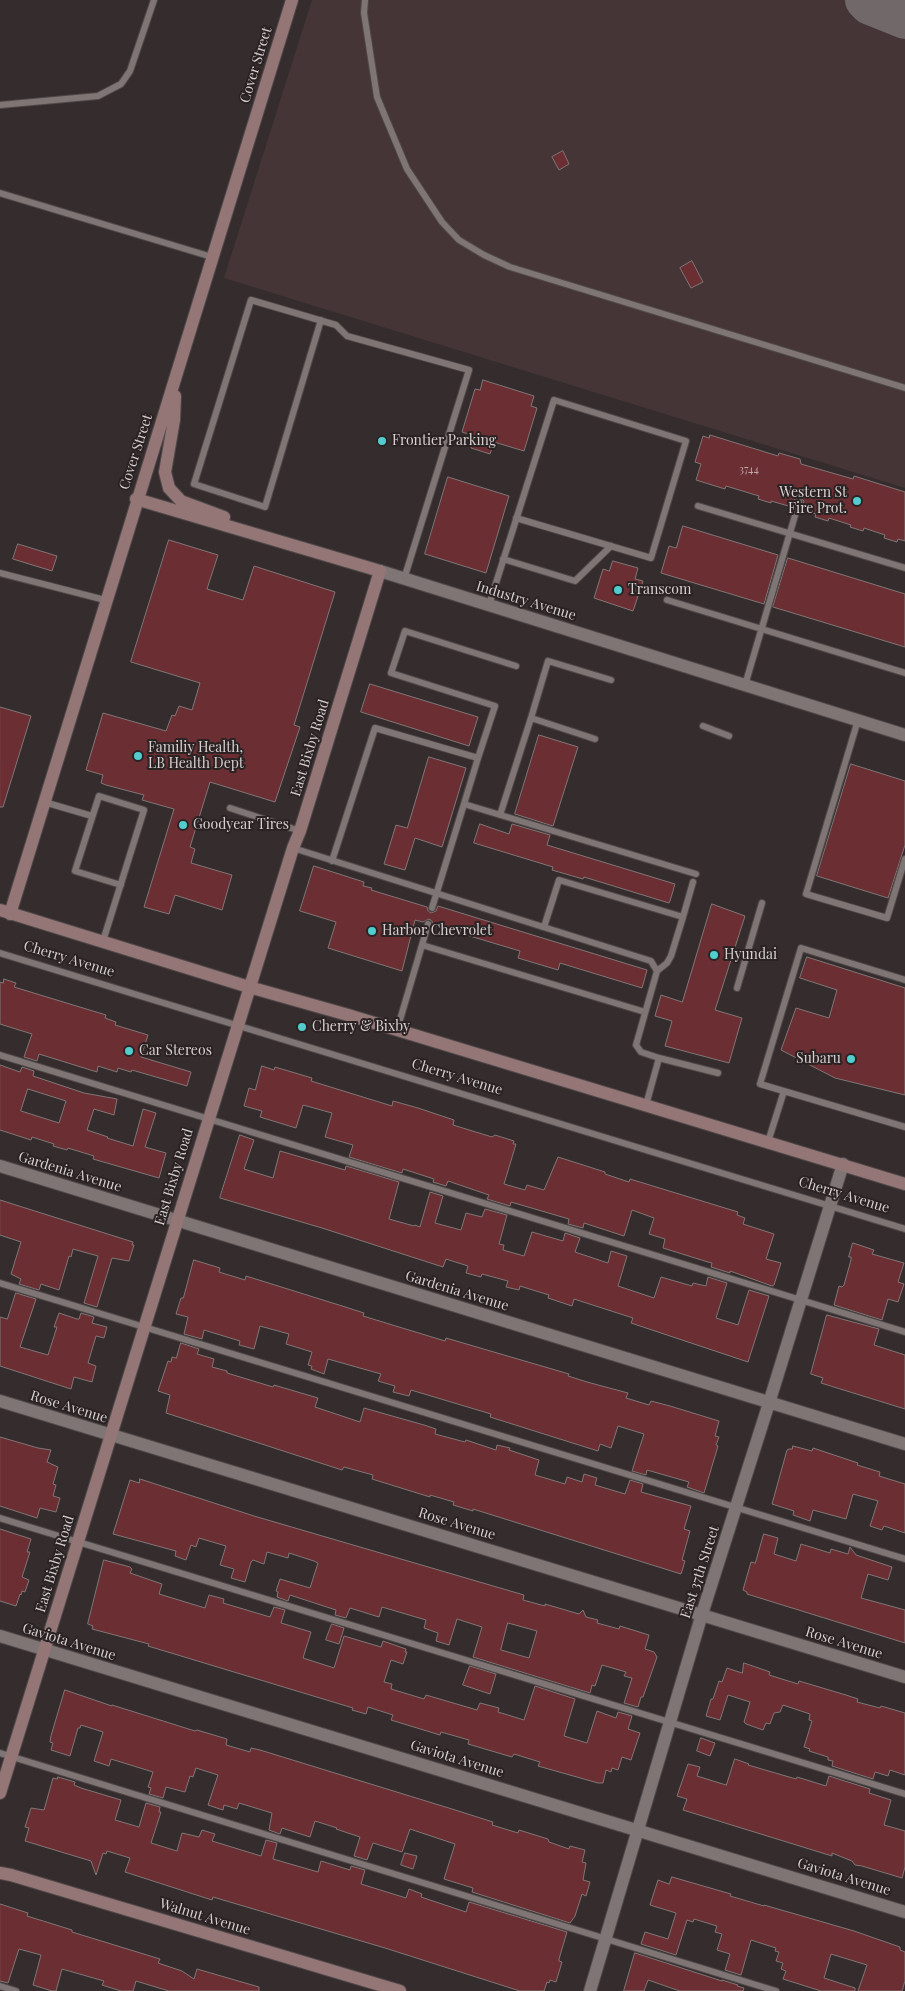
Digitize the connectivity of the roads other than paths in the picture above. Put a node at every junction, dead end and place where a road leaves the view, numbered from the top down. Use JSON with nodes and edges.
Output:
{"nodes":[{"id":1,"x":154,"y":0,"type":"edge"},
{"id":2,"x":292,"y":0,"type":"edge"},
{"id":3,"x":365,"y":0,"type":"edge"},
{"id":4,"x":0,"y":106,"type":"edge"},
{"id":5,"x":0,"y":193,"type":"edge"},
{"id":6,"x":212,"y":257,"type":"junction"},
{"id":7,"x":321,"y":320,"type":"junction"},
{"id":8,"x":175,"y":378,"type":"junction"},
{"id":9,"x":905,"y":388,"type":"edge"},
{"id":10,"x":136,"y":499,"type":"junction"},
{"id":11,"x":799,"y":502,"type":"dead end"},
{"id":12,"x":698,"y":506,"type":"dead end"},
{"id":13,"x":516,"y":518,"type":"junction"},
{"id":14,"x":256,"y":534,"type":"junction"},
{"id":15,"x":790,"y":534,"type":"junction"},
{"id":16,"x":611,"y":546,"type":"junction"},
{"id":17,"x":503,"y":559,"type":"junction"},
{"id":18,"x":905,"y":568,"type":"edge"},
{"id":19,"x":380,"y":571,"type":"junction"},
{"id":20,"x":0,"y":573,"type":"edge"},
{"id":21,"x":404,"y":579,"type":"junction"},
{"id":22,"x":105,"y":600,"type":"junction"},
{"id":23,"x":667,"y":600,"type":"dead end"},
{"id":24,"x":489,"y":605,"type":"junction"},
{"id":25,"x":761,"y":629,"type":"junction"},
{"id":26,"x":516,"y":666,"type":"dead end"},
{"id":27,"x":905,"y":673,"type":"edge"},
{"id":28,"x":611,"y":680,"type":"dead end"},
{"id":29,"x":744,"y":685,"type":"junction"},
{"id":30,"x":531,"y":718,"type":"junction"},
{"id":31,"x":858,"y":720,"type":"junction"},
{"id":32,"x":703,"y":726,"type":"dead end"},
{"id":33,"x":905,"y":735,"type":"edge"},
{"id":34,"x":729,"y":736,"type":"dead end"},
{"id":35,"x":594,"y":739,"type":"dead end"},
{"id":36,"x":478,"y":758,"type":"junction"},
{"id":37,"x":44,"y":802,"type":"junction"},
{"id":38,"x":464,"y":804,"type":"junction"},
{"id":39,"x":230,"y":808,"type":"dead end"},
{"id":40,"x":500,"y":815,"type":"junction"},
{"id":41,"x":92,"y":816,"type":"junction"},
{"id":42,"x":300,"y":831,"type":"junction"},
{"id":43,"x":292,"y":848,"type":"junction"},
{"id":44,"x":905,"y":859,"type":"edge"},
{"id":45,"x":332,"y":861,"type":"junction"},
{"id":46,"x":696,"y":874,"type":"dead end"},
{"id":47,"x":693,"y":882,"type":"dead end"},
{"id":48,"x":121,"y":885,"type":"junction"},
{"id":49,"x":437,"y":894,"type":"junction"},
{"id":50,"x":762,"y":903,"type":"dead end"},
{"id":51,"x":432,"y":908,"type":"dead end"},
{"id":52,"x":5,"y":912,"type":"edge"},
{"id":53,"x":683,"y":917,"type":"junction"},
{"id":54,"x":428,"y":924,"type":"dead end"},
{"id":55,"x":544,"y":927,"type":"junction"},
{"id":56,"x":104,"y":941,"type":"junction"},
{"id":57,"x":422,"y":944,"type":"junction"},
{"id":58,"x":0,"y":953,"type":"edge"},
{"id":59,"x":657,"y":971,"type":"junction"},
{"id":60,"x":905,"y":980,"type":"edge"},
{"id":61,"x":249,"y":987,"type":"junction"},
{"id":62,"x":736,"y":988,"type":"dead end"},
{"id":63,"x":646,"y":1012,"type":"junction"},
{"id":64,"x":237,"y":1027,"type":"junction"},
{"id":65,"x":397,"y":1030,"type":"junction"},
{"id":66,"x":0,"y":1055,"type":"edge"},
{"id":67,"x":659,"y":1058,"type":"junction"},
{"id":68,"x":718,"y":1073,"type":"dead end"},
{"id":69,"x":784,"y":1091,"type":"junction"},
{"id":70,"x":646,"y":1105,"type":"junction"},
{"id":71,"x":208,"y":1120,"type":"junction"},
{"id":72,"x":905,"y":1127,"type":"edge"},
{"id":73,"x":768,"y":1142,"type":"junction"},
{"id":74,"x":843,"y":1164,"type":"junction"},
{"id":75,"x":0,"y":1166,"type":"edge"},
{"id":76,"x":905,"y":1184,"type":"edge"},
{"id":77,"x":830,"y":1206,"type":"junction"},
{"id":78,"x":177,"y":1220,"type":"junction"},
{"id":79,"x":905,"y":1229,"type":"edge"},
{"id":80,"x":0,"y":1283,"type":"edge"},
{"id":81,"x":800,"y":1301,"type":"junction"},
{"id":82,"x":145,"y":1326,"type":"junction"},
{"id":83,"x":905,"y":1332,"type":"edge"},
{"id":84,"x":0,"y":1401,"type":"edge"},
{"id":85,"x":770,"y":1404,"type":"junction"},
{"id":86,"x":111,"y":1435,"type":"junction"},
{"id":87,"x":905,"y":1444,"type":"edge"},
{"id":88,"x":736,"y":1507,"type":"junction"},
{"id":89,"x":0,"y":1518,"type":"edge"},
{"id":90,"x":77,"y":1541,"type":"junction"},
{"id":91,"x":905,"y":1559,"type":"edge"},
{"id":92,"x":702,"y":1614,"type":"junction"},
{"id":93,"x":0,"y":1636,"type":"edge"},
{"id":94,"x":44,"y":1650,"type":"junction"},
{"id":95,"x":905,"y":1677,"type":"edge"},
{"id":96,"x":670,"y":1722,"type":"junction"},
{"id":97,"x":6,"y":1755,"type":"edge"},
{"id":98,"x":0,"y":1793,"type":"edge"},
{"id":99,"x":905,"y":1794,"type":"edge"},
{"id":100,"x":638,"y":1829,"type":"junction"},
{"id":101,"x":0,"y":1873,"type":"edge"},
{"id":102,"x":905,"y":1912,"type":"edge"},
{"id":103,"x":606,"y":1939,"type":"junction"},
{"id":104,"x":0,"y":1986,"type":"edge"},
{"id":105,"x":16,"y":1991,"type":"edge"},
{"id":106,"x":400,"y":1991,"type":"edge"},
{"id":107,"x":590,"y":1991,"type":"edge"},
{"id":108,"x":776,"y":1991,"type":"edge"}],
"edges":[{"from":1,"to":4,"type":"lane"},
{"from":2,"to":6,"type":"street","name":"Cover Street"},
{"from":3,"to":9,"type":"lane"},
{"from":5,"to":6,"type":"lane"},
{"from":6,"to":8,"type":"street","name":"Cover Street"},
{"from":7,"to":7,"type":"lane"},
{"from":7,"to":21,"type":"lane"},
{"from":8,"to":10,"type":"street","name":"Cover Street"},
{"from":8,"to":14,"type":"street"},
{"from":10,"to":14,"type":"street","name":"Industry Avenue"},
{"from":10,"to":22,"type":"street","name":"Cover Street"},
{"from":11,"to":15,"type":"lane"},
{"from":12,"to":15,"type":"lane"},
{"from":13,"to":16,"type":"lane"},
{"from":13,"to":16,"type":"lane"},
{"from":13,"to":17,"type":"lane"},
{"from":14,"to":19,"type":"street","name":"Industry Avenue"},
{"from":15,"to":18,"type":"lane"},
{"from":15,"to":25,"type":"lane"},
{"from":16,"to":17,"type":"lane"},
{"from":17,"to":24,"type":"lane"},
{"from":19,"to":21,"type":"street","name":"Industry Avenue"},
{"from":19,"to":42,"type":"street","name":"East Bixby Road"},
{"from":20,"to":22,"type":"lane"},
{"from":21,"to":24,"type":"street","name":"Industry Avenue"},
{"from":22,"to":37,"type":"street","name":"Cover Street"},
{"from":23,"to":25,"type":"lane"},
{"from":24,"to":29,"type":"street","name":"Industry Avenue"},
{"from":25,"to":27,"type":"lane"},
{"from":25,"to":29,"type":"lane"},
{"from":26,"to":36,"type":"lane"},
{"from":28,"to":30,"type":"lane"},
{"from":29,"to":31,"type":"street","name":"Industry Avenue"},
{"from":30,"to":35,"type":"lane"},
{"from":30,"to":40,"type":"lane"},
{"from":31,"to":33,"type":"street","name":"Industry Avenue"},
{"from":31,"to":44,"type":"lane"},
{"from":32,"to":34,"type":"lane"},
{"from":36,"to":38,"type":"lane"},
{"from":36,"to":45,"type":"lane"},
{"from":37,"to":41,"type":"lane"},
{"from":37,"to":52,"type":"street","name":"Cover Street"},
{"from":38,"to":40,"type":"lane"},
{"from":38,"to":49,"type":"lane"},
{"from":39,"to":42,"type":"lane"},
{"from":40,"to":46,"type":"lane"},
{"from":41,"to":48,"type":"lane"},
{"from":41,"to":48,"type":"lane"},
{"from":42,"to":43,"type":"street","name":"East Bixby Road"},
{"from":43,"to":45,"type":"lane"},
{"from":43,"to":61,"type":"street","name":"East Bixby Road"},
{"from":45,"to":49,"type":"lane"},
{"from":47,"to":53,"type":"lane"},
{"from":48,"to":56,"type":"lane"},
{"from":49,"to":51,"type":"lane"},
{"from":49,"to":55,"type":"lane"},
{"from":50,"to":62,"type":"lane"},
{"from":52,"to":56,"type":"street","name":"Cherry Avenue"},
{"from":53,"to":55,"type":"lane"},
{"from":53,"to":59,"type":"lane"},
{"from":54,"to":57,"type":"lane"},
{"from":55,"to":59,"type":"lane"},
{"from":56,"to":61,"type":"street","name":"Cherry Avenue"},
{"from":57,"to":63,"type":"lane"},
{"from":57,"to":65,"type":"lane"},
{"from":58,"to":64,"type":"lane","name":"Cherry Avenue"},
{"from":59,"to":63,"type":"lane"},
{"from":60,"to":69,"type":"lane"},
{"from":61,"to":64,"type":"street","name":"East Bixby Road"},
{"from":61,"to":65,"type":"street","name":"Cherry Avenue"},
{"from":63,"to":67,"type":"lane"},
{"from":64,"to":71,"type":"street","name":"East Bixby Road"},
{"from":64,"to":77,"type":"lane","name":"Cherry Avenue"},
{"from":65,"to":70,"type":"street","name":"Cherry Avenue"},
{"from":66,"to":71,"type":"lane"},
{"from":67,"to":68,"type":"lane"},
{"from":67,"to":70,"type":"lane"},
{"from":69,"to":72,"type":"lane"},
{"from":69,"to":73,"type":"lane"},
{"from":70,"to":73,"type":"street","name":"Cherry Avenue"},
{"from":71,"to":78,"type":"street","name":"East Bixby Road"},
{"from":71,"to":81,"type":"lane"},
{"from":73,"to":74,"type":"street","name":"Cherry Avenue"},
{"from":74,"to":76,"type":"street","name":"Cherry Avenue"},
{"from":74,"to":77,"type":"street","name":"East 37th Street"},
{"from":75,"to":78,"type":"street","name":"Gardenia Avenue"},
{"from":77,"to":79,"type":"lane","name":"Cherry Avenue"},
{"from":77,"to":81,"type":"street","name":"East 37th Street"},
{"from":78,"to":82,"type":"street","name":"East Bixby Road"},
{"from":78,"to":85,"type":"street","name":"Gardenia Avenue"},
{"from":80,"to":82,"type":"lane"},
{"from":81,"to":83,"type":"lane"},
{"from":81,"to":85,"type":"street","name":"East 37th Street"},
{"from":82,"to":86,"type":"street","name":"East Bixby Road"},
{"from":82,"to":88,"type":"lane"},
{"from":84,"to":86,"type":"street","name":"Rose Avenue"},
{"from":85,"to":87,"type":"street","name":"Gardenia Avenue"},
{"from":85,"to":88,"type":"street","name":"East 37th Street"},
{"from":86,"to":90,"type":"street","name":"East Bixby Road"},
{"from":86,"to":92,"type":"street","name":"Rose Avenue"},
{"from":88,"to":91,"type":"lane"},
{"from":88,"to":92,"type":"street","name":"East 37th Street"},
{"from":89,"to":90,"type":"lane"},
{"from":90,"to":94,"type":"street","name":"East Bixby Road"},
{"from":90,"to":96,"type":"lane"},
{"from":92,"to":95,"type":"street","name":"Rose Avenue"},
{"from":92,"to":96,"type":"street","name":"East 37th Street"},
{"from":93,"to":94,"type":"street","name":"Gaviota Avenue"},
{"from":94,"to":97,"type":"street","name":"East Bixby Road"},
{"from":94,"to":100,"type":"street","name":"Gaviota Avenue"},
{"from":96,"to":99,"type":"lane"},
{"from":96,"to":100,"type":"street","name":"East 37th Street"},
{"from":97,"to":98,"type":"street","name":"East Bixby Road"},
{"from":97,"to":103,"type":"lane"},
{"from":100,"to":102,"type":"street","name":"Gaviota Avenue"},
{"from":100,"to":103,"type":"street","name":"East 37th Street"},
{"from":101,"to":106,"type":"street","name":"Walnut Avenue"},
{"from":103,"to":107,"type":"street","name":"East 37th Street"},
{"from":103,"to":108,"type":"lane"},
{"from":104,"to":105,"type":"lane"}]}
